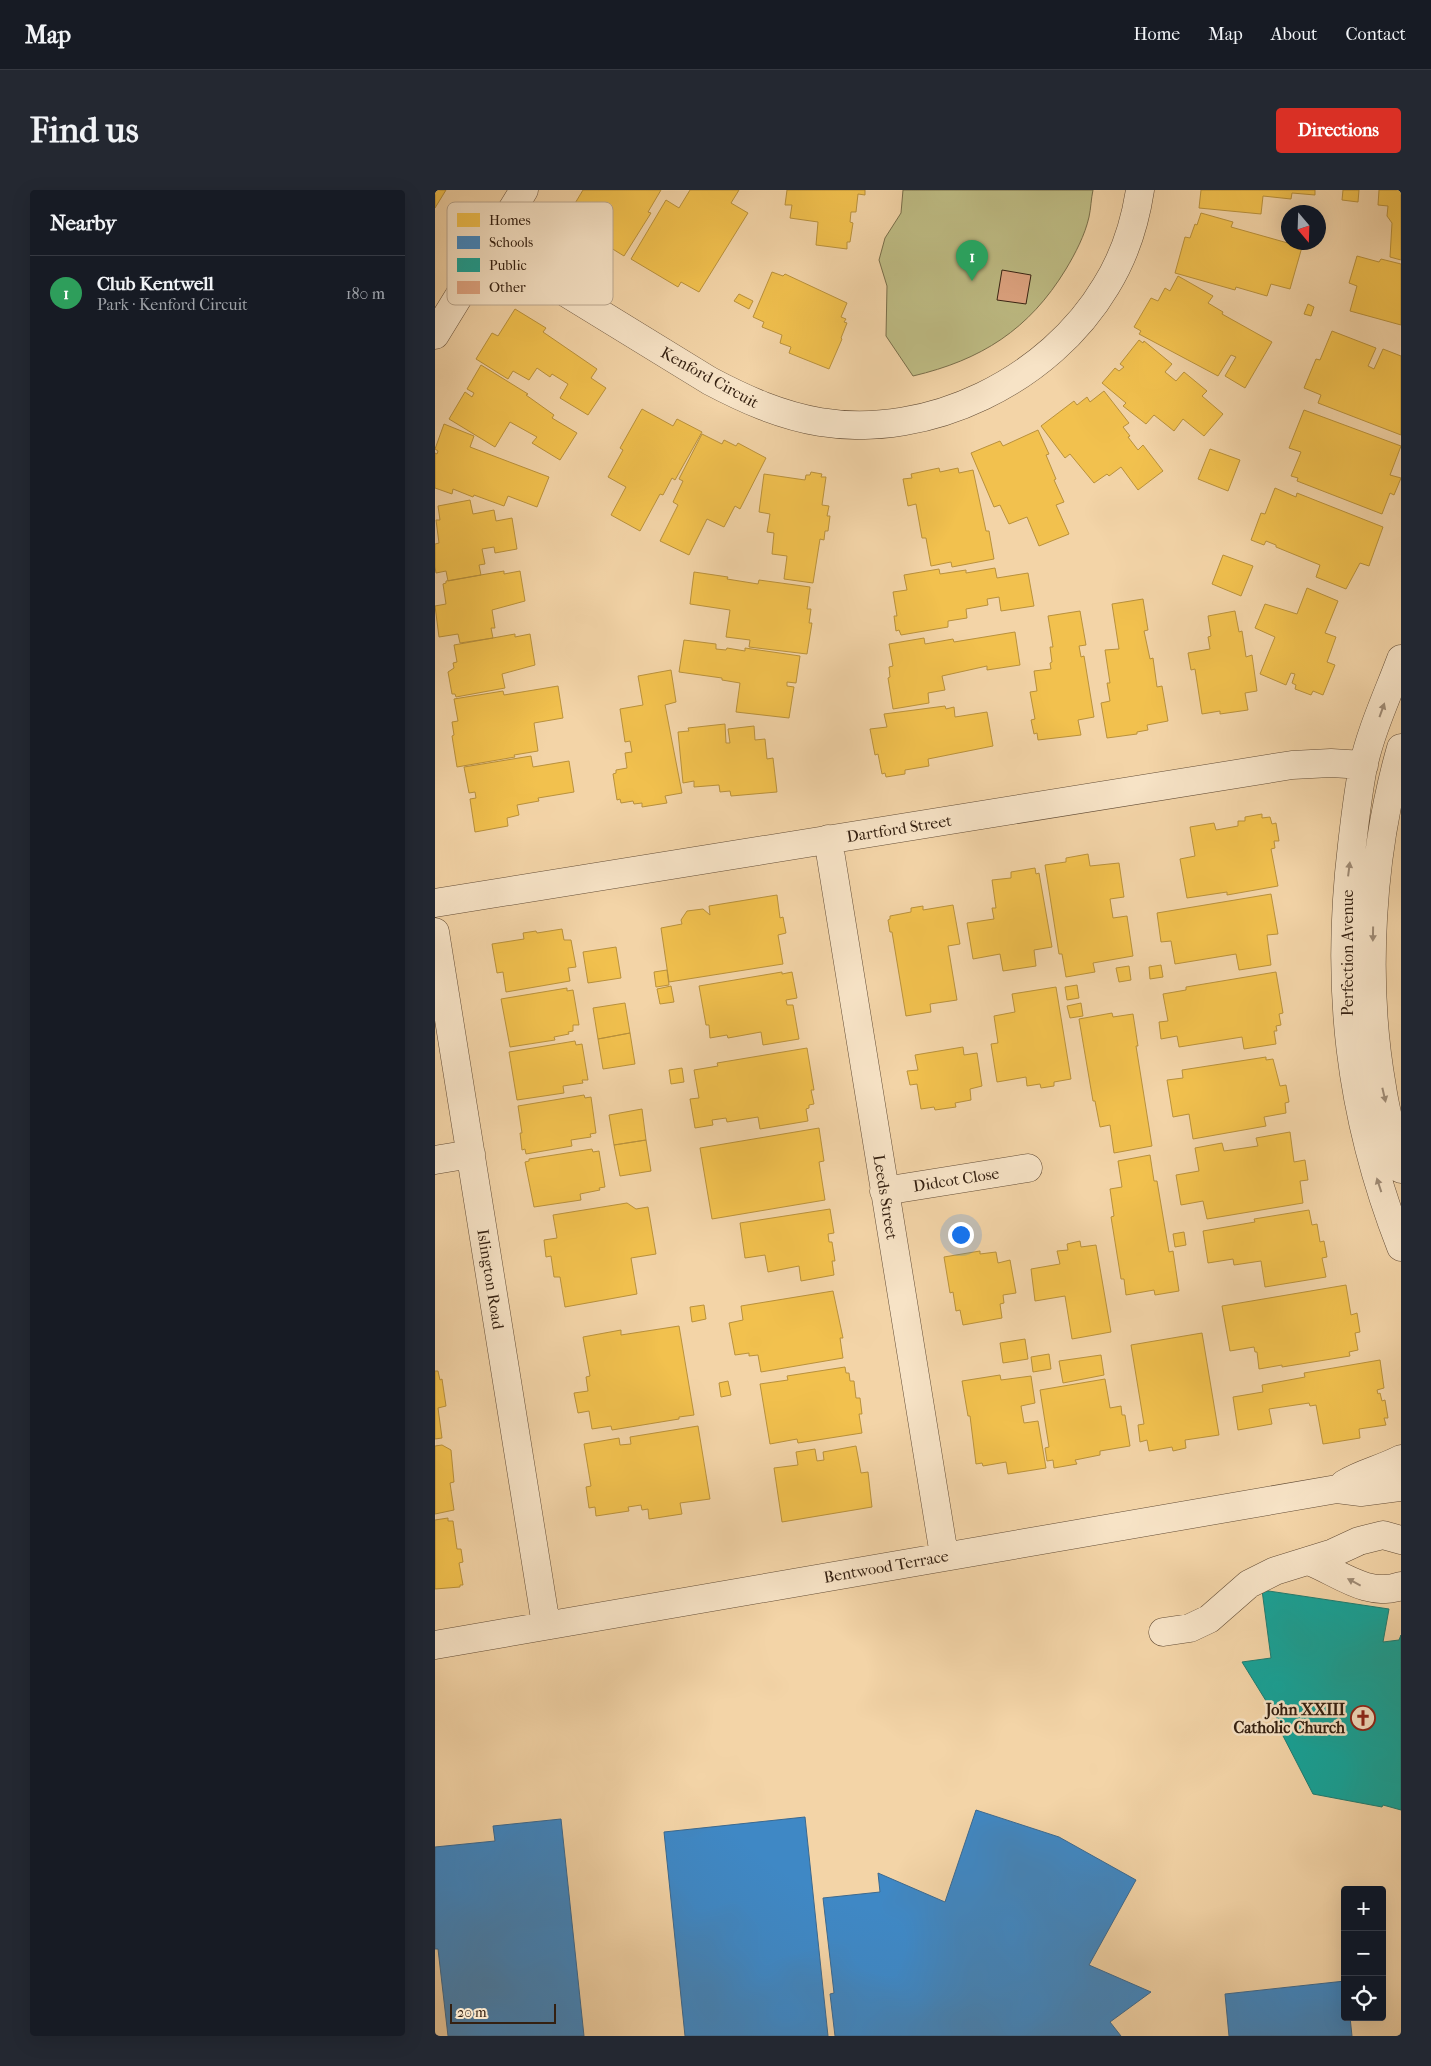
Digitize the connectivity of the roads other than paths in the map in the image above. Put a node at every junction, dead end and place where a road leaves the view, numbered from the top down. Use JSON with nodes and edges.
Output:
{"nodes":[{"id":1,"x":524,"y":190,"type":"edge"},
{"id":2,"x":1140,"y":190,"type":"edge"},
{"id":3,"x":517,"y":202,"type":"edge"},
{"id":4,"x":454,"y":305,"type":"edge"},
{"id":5,"x":587,"y":305,"type":"edge"},
{"id":6,"x":435,"y":336,"type":"edge"},
{"id":7,"x":1401,"y":659,"type":"edge"},
{"id":8,"x":1401,"y":748,"type":"edge"},
{"id":9,"x":1364,"y":765,"type":"junction"},
{"id":10,"x":829,"y":839,"type":"junction"},
{"id":11,"x":435,"y":903,"type":"edge"},
{"id":12,"x":435,"y":932,"type":"edge"},
{"id":13,"x":471,"y":1154,"type":"junction"},
{"id":14,"x":435,"y":1160,"type":"edge"},
{"id":15,"x":1028,"y":1168,"type":"dead end"},
{"id":16,"x":1401,"y":1169,"type":"edge"},
{"id":17,"x":884,"y":1190,"type":"junction"},
{"id":18,"x":1401,"y":1247,"type":"edge"},
{"id":19,"x":1401,"y":1459,"type":"edge"},
{"id":20,"x":1401,"y":1486,"type":"edge"},
{"id":21,"x":1337,"y":1489,"type":"junction"},
{"id":22,"x":1401,"y":1540,"type":"edge"},
{"id":23,"x":945,"y":1555,"type":"junction"},
{"id":24,"x":1309,"y":1561,"type":"junction"},
{"id":25,"x":1401,"y":1586,"type":"edge"},
{"id":26,"x":546,"y":1625,"type":"junction"},
{"id":27,"x":1163,"y":1632,"type":"dead end"},
{"id":28,"x":435,"y":1645,"type":"edge"}],
"edges":[{"from":1,"to":3,"type":"street"},
{"from":2,"to":5,"type":"street","name":"Kenford Circuit"},
{"from":4,"to":6,"type":"street"},
{"from":9,"to":7,"type":"street","name":"Perfection Avenue","one_way":true},
{"from":8,"to":16,"type":"street","name":"Perfection Avenue","one_way":true},
{"from":9,"to":10,"type":"street","name":"Dartford Street"},
{"from":18,"to":9,"type":"street","name":"Perfection Avenue","one_way":true},
{"from":10,"to":11,"type":"street","name":"Dartford Street"},
{"from":10,"to":17,"type":"street","name":"Leeds Street"},
{"from":12,"to":13,"type":"street","name":"Islington Road"},
{"from":13,"to":14,"type":"street"},
{"from":13,"to":26,"type":"street","name":"Islington Road"},
{"from":15,"to":17,"type":"street","name":"Didcot Close"},
{"from":17,"to":23,"type":"street","name":"Leeds Street"},
{"from":19,"to":21,"type":"street","name":"Bentwood Terrace"},
{"from":20,"to":21,"type":"street","name":"Bentwood Terrace"},
{"from":21,"to":23,"type":"street","name":"Bentwood Terrace"},
{"from":22,"to":24,"type":"street"},
{"from":23,"to":26,"type":"street","name":"Bentwood Terrace"},
{"from":25,"to":24,"type":"street","one_way":true},
{"from":24,"to":27,"type":"street"},
{"from":26,"to":28,"type":"street","name":"Bentwood Terrace"}]}
